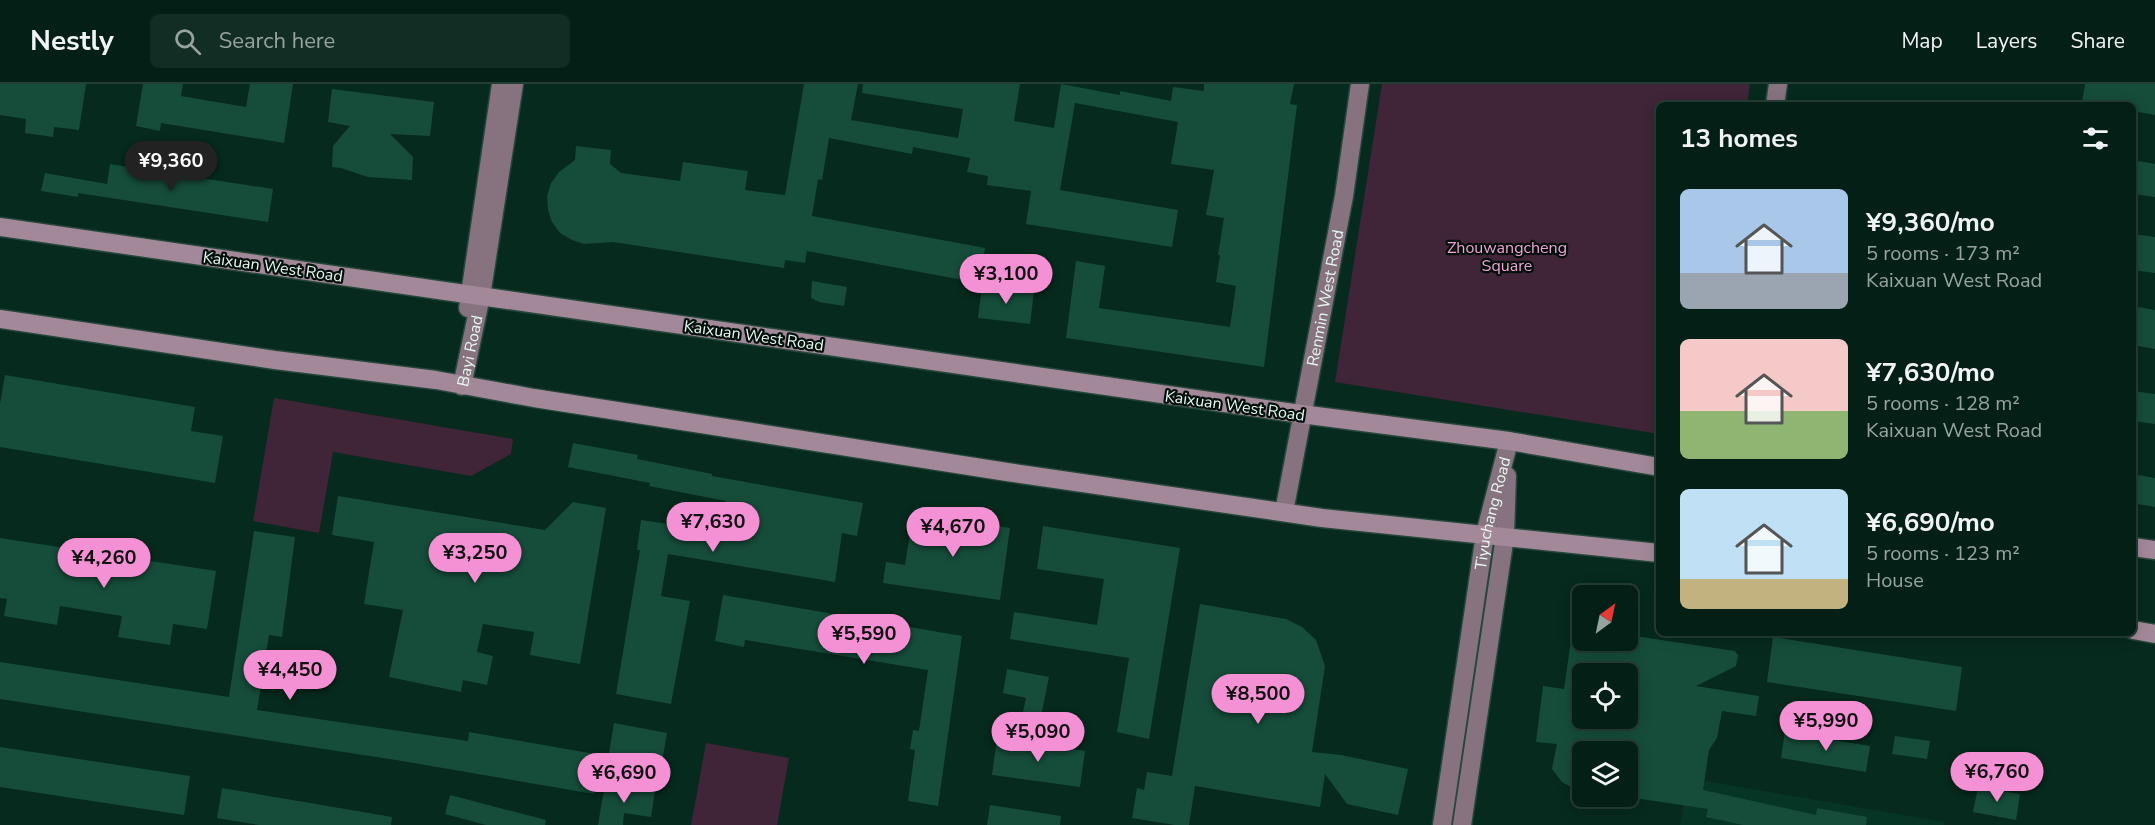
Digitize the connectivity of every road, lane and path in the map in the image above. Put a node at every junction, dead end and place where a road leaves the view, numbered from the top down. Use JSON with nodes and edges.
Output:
{"nodes":[{"id":1,"x":501,"y":84,"type":"edge"},
{"id":2,"x":514,"y":84,"type":"edge"},
{"id":3,"x":1360,"y":84,"type":"edge"},
{"id":4,"x":1778,"y":84,"type":"edge"},
{"id":5,"x":1775,"y":102,"type":"edge"},
{"id":6,"x":0,"y":227,"type":"edge"},
{"id":7,"x":475,"y":295,"type":"junction"},
{"id":8,"x":0,"y":319,"type":"edge"},
{"id":9,"x":462,"y":386,"type":"junction"},
{"id":10,"x":1301,"y":414,"type":"junction"},
{"id":11,"x":1509,"y":441,"type":"junction"},
{"id":12,"x":1656,"y":466,"type":"edge"},
{"id":13,"x":1284,"y":512,"type":"junction"},
{"id":14,"x":1485,"y":534,"type":"junction"},
{"id":15,"x":1505,"y":536,"type":"junction"},
{"id":16,"x":2136,"y":547,"type":"edge"},
{"id":17,"x":2155,"y":550,"type":"edge"},
{"id":18,"x":1656,"y":553,"type":"edge"},
{"id":19,"x":2136,"y":631,"type":"edge"},
{"id":20,"x":2155,"y":634,"type":"edge"},
{"id":21,"x":1442,"y":825,"type":"edge"},
{"id":22,"x":1462,"y":825,"type":"edge"}],
"edges":[{"from":1,"to":7,"type":"main road","name":"Bayi Road"},
{"from":2,"to":7,"type":"main road","name":"Bayi Road"},
{"from":3,"to":10,"type":"main road","name":"Renmin West Road"},
{"from":4,"to":5,"type":"main road"},
{"from":6,"to":7,"type":"main road","name":"Kaixuan West Road"},
{"from":7,"to":9,"type":"main road","name":"Bayi Road"},
{"from":7,"to":10,"type":"main road","name":"Kaixuan West Road"},
{"from":8,"to":9,"type":"main road"},
{"from":9,"to":13,"type":"main road"},
{"from":10,"to":11,"type":"main road","name":"Kaixuan West Road"},
{"from":10,"to":13,"type":"main road","name":"Renmin West Road"},
{"from":11,"to":12,"type":"main road","name":"Kaixuan West Road"},
{"from":11,"to":14,"type":"main road","name":"Tiyuchang Road"},
{"from":11,"to":15,"type":"main road","name":"Tiyuchang Road"},
{"from":13,"to":14,"type":"main road"},
{"from":14,"to":15,"type":"main road"},
{"from":14,"to":21,"type":"main road","name":"Tiyuchang Road"},
{"from":15,"to":18,"type":"main road"},
{"from":15,"to":22,"type":"main road","name":"Tiyuchang Road"},
{"from":16,"to":17,"type":"main road"},
{"from":19,"to":20,"type":"main road"}]}
